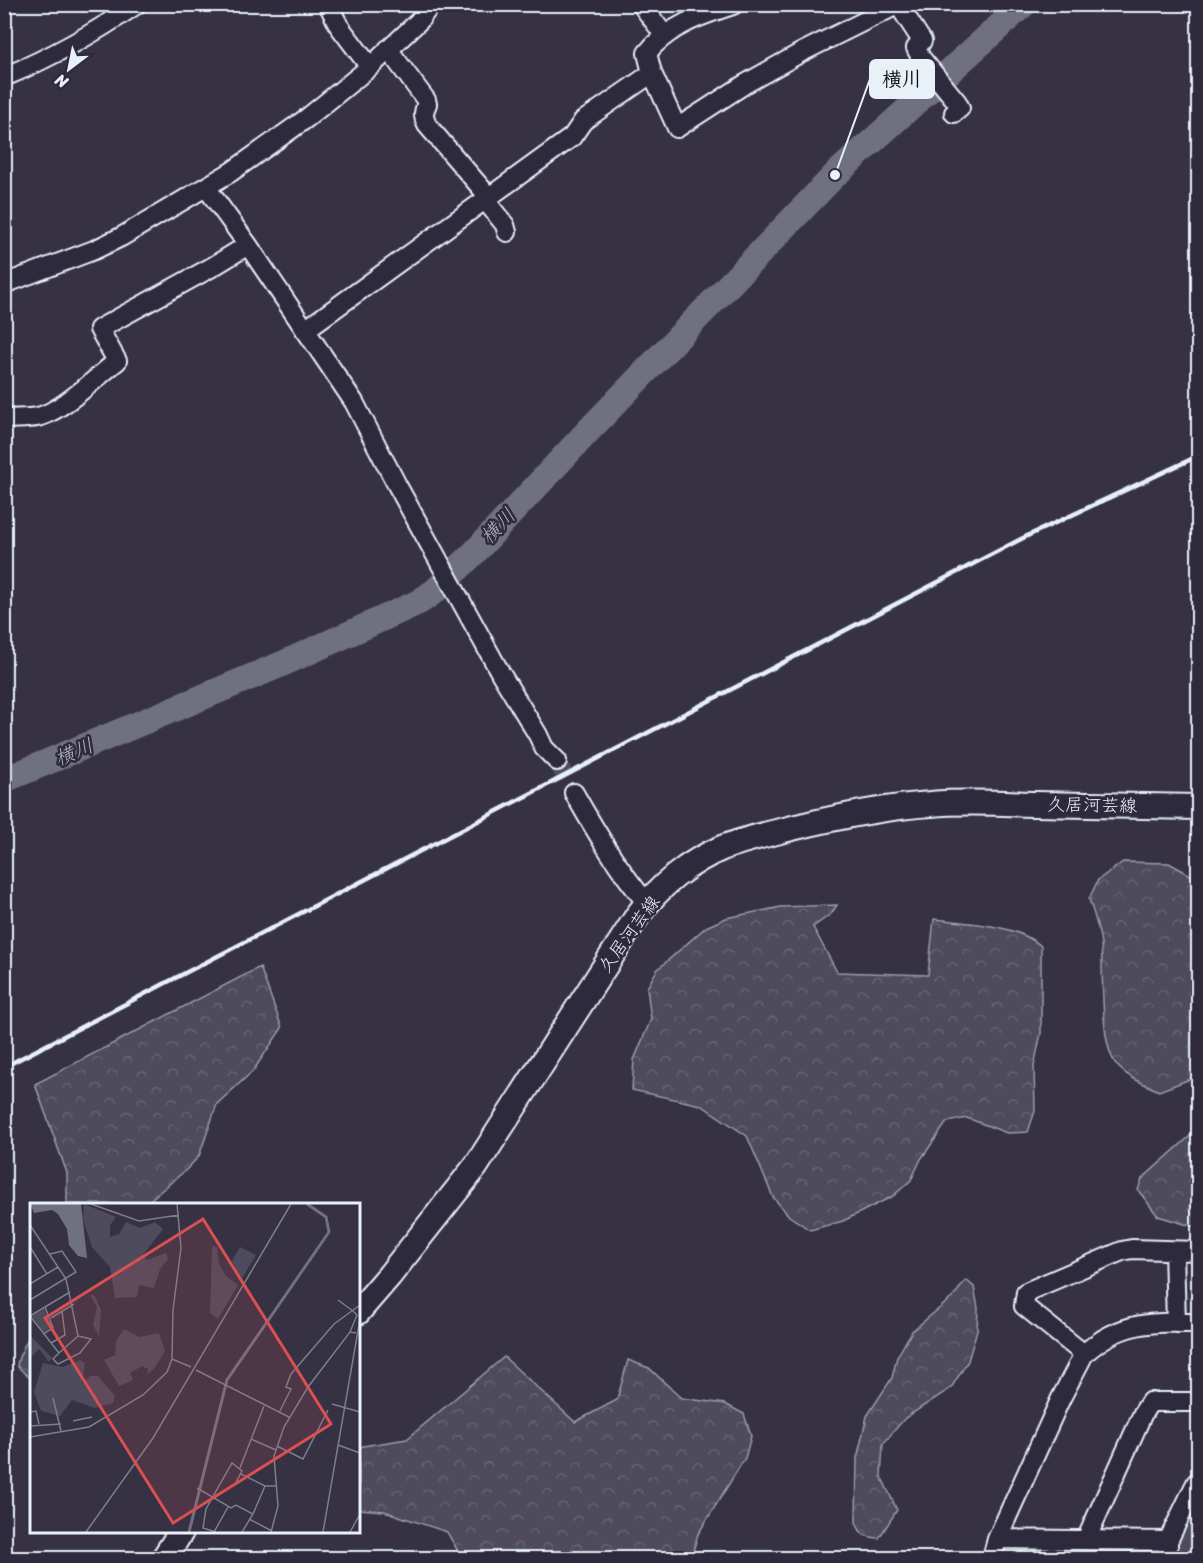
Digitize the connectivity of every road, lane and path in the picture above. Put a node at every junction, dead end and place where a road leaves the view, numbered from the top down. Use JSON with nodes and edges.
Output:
{"nodes":[{"id":1,"x":137,"y":4,"type":"edge"},
{"id":2,"x":328,"y":4,"type":"edge"},
{"id":3,"x":431,"y":4,"type":"edge"},
{"id":4,"x":641,"y":4,"type":"edge"},
{"id":5,"x":733,"y":5,"type":"edge"},
{"id":6,"x":899,"y":5,"type":"edge"},
{"id":7,"x":665,"y":36,"type":"junction"},
{"id":8,"x":388,"y":50,"type":"junction"},
{"id":9,"x":370,"y":67,"type":"junction"},
{"id":10,"x":652,"y":73,"type":"junction"},
{"id":11,"x":4,"y":76,"type":"edge"},
{"id":12,"x":956,"y":107,"type":"dead end"},
{"id":13,"x":206,"y":187,"type":"junction"},
{"id":14,"x":487,"y":198,"type":"junction"},
{"id":15,"x":507,"y":232,"type":"dead end"},
{"id":16,"x":248,"y":245,"type":"junction"},
{"id":17,"x":4,"y":284,"type":"edge"},
{"id":18,"x":305,"y":330,"type":"junction"},
{"id":19,"x":4,"y":419,"type":"edge"},
{"id":20,"x":557,"y":762,"type":"tunnel mouth"},
{"id":21,"x":574,"y":793,"type":"tunnel mouth"},
{"id":22,"x":1198,"y":807,"type":"edge"},
{"id":23,"x":647,"y":903,"type":"junction"},
{"id":24,"x":1174,"y":1251,"type":"junction"},
{"id":25,"x":1198,"y":1251,"type":"edge"},
{"id":26,"x":360,"y":1310,"type":"edge"},
{"id":27,"x":1176,"y":1323,"type":"junction"},
{"id":28,"x":1198,"y":1323,"type":"edge"},
{"id":29,"x":1084,"y":1354,"type":"junction"},
{"id":30,"x":1198,"y":1402,"type":"edge"},
{"id":31,"x":1198,"y":1483,"type":"edge"},
{"id":32,"x":180,"y":1533,"type":"edge"},
{"id":33,"x":997,"y":1539,"type":"junction"},
{"id":34,"x":1086,"y":1540,"type":"junction"},
{"id":35,"x":1168,"y":1550,"type":"edge"},
{"id":36,"x":164,"y":1558,"type":"edge"},
{"id":37,"x":992,"y":1558,"type":"edge"}],
"edges":[{"from":1,"to":11,"type":"street"},
{"from":2,"to":9,"type":"street"},
{"from":3,"to":8,"type":"street"},
{"from":4,"to":7,"type":"street"},
{"from":5,"to":7,"type":"street"},
{"from":6,"to":10,"type":"street"},
{"from":6,"to":12,"type":"street"},
{"from":7,"to":10,"type":"street"},
{"from":8,"to":9,"type":"street"},
{"from":8,"to":14,"type":"street"},
{"from":9,"to":13,"type":"street"},
{"from":10,"to":14,"type":"street"},
{"from":13,"to":16,"type":"street"},
{"from":13,"to":17,"type":"street"},
{"from":14,"to":15,"type":"street"},
{"from":14,"to":18,"type":"street"},
{"from":16,"to":18,"type":"street"},
{"from":16,"to":19,"type":"street"},
{"from":18,"to":20,"type":"street"},
{"from":21,"to":23,"type":"street"},
{"from":22,"to":23,"type":"main road","name":"久居河芸線"},
{"from":23,"to":26,"type":"main road","name":"久居河芸線"},
{"from":24,"to":25,"type":"street"},
{"from":24,"to":27,"type":"street"},
{"from":24,"to":29,"type":"street"},
{"from":27,"to":28,"type":"street"},
{"from":27,"to":29,"type":"street"},
{"from":29,"to":33,"type":"street"},
{"from":30,"to":34,"type":"street"},
{"from":31,"to":35,"type":"street"},
{"from":32,"to":36,"type":"main road"},
{"from":33,"to":34,"type":"street"},
{"from":33,"to":37,"type":"street"},
{"from":34,"to":35,"type":"street"}]}
